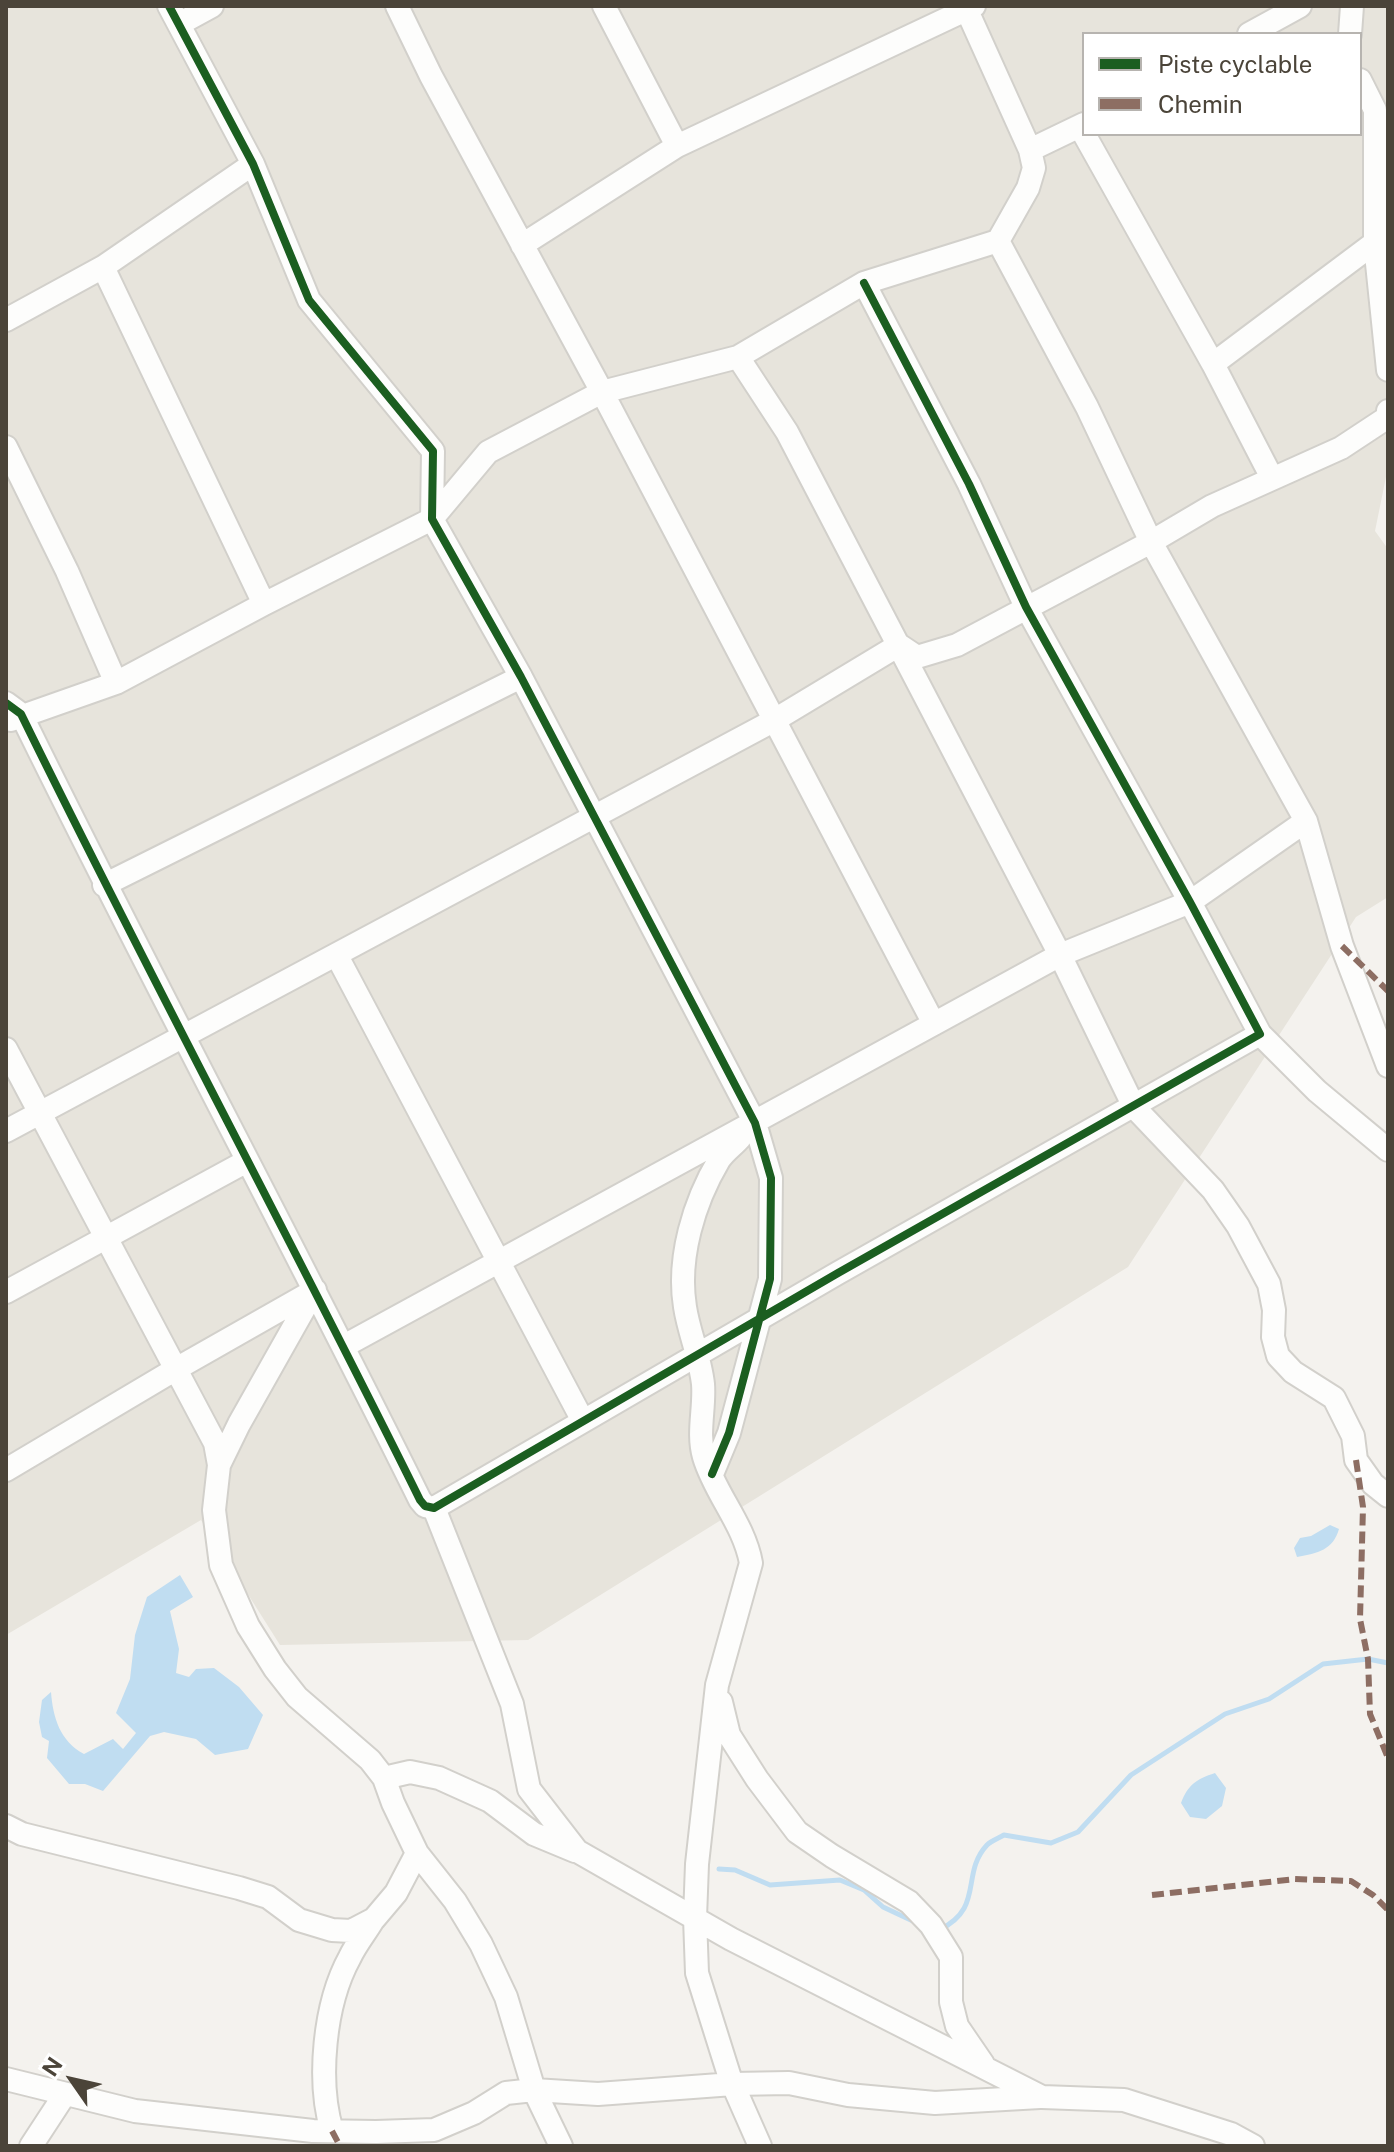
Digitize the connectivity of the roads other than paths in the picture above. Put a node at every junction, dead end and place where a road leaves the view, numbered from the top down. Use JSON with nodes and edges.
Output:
{"nodes":[{"id":1,"x":212,"y":6,"type":"edge"},
{"id":2,"x":397,"y":6,"type":"edge"},
{"id":3,"x":604,"y":6,"type":"edge"},
{"id":4,"x":1300,"y":6,"type":"edge"},
{"id":5,"x":1352,"y":6,"type":"edge"},
{"id":6,"x":969,"y":8,"type":"edge"},
{"id":7,"x":174,"y":15,"type":"edge"},
{"id":8,"x":1253,"y":32,"type":"edge"},
{"id":9,"x":1350,"y":32,"type":"edge"},
{"id":10,"x":1362,"y":84,"type":"edge"},
{"id":11,"x":1082,"y":130,"type":"edge"},
{"id":12,"x":1086,"y":136,"type":"edge"},
{"id":13,"x":677,"y":146,"type":"junction"},
{"id":14,"x":1030,"y":150,"type":"junction"},
{"id":15,"x":253,"y":164,"type":"junction"},
{"id":16,"x":1382,"y":238,"type":"edge"},
{"id":17,"x":998,"y":241,"type":"junction"},
{"id":18,"x":522,"y":245,"type":"junction"},
{"id":19,"x":103,"y":267,"type":"junction"},
{"id":20,"x":864,"y":283,"type":"junction"},
{"id":21,"x":6,"y":320,"type":"edge"},
{"id":22,"x":738,"y":357,"type":"junction"},
{"id":23,"x":1213,"y":364,"type":"junction"},
{"id":24,"x":1388,"y":370,"type":"edge"},
{"id":25,"x":602,"y":392,"type":"junction"},
{"id":26,"x":1388,"y":411,"type":"edge"},
{"id":27,"x":6,"y":447,"type":"edge"},
{"id":28,"x":1272,"y":478,"type":"junction"},
{"id":29,"x":432,"y":519,"type":"junction"},
{"id":30,"x":1151,"y":542,"type":"junction"},
{"id":31,"x":264,"y":604,"type":"junction"},
{"id":32,"x":1026,"y":607,"type":"junction"},
{"id":33,"x":899,"y":645,"type":"junction"},
{"id":34,"x":521,"y":677,"type":"junction"},
{"id":35,"x":116,"y":683,"type":"junction"},
{"id":36,"x":11,"y":713,"type":"edge"},
{"id":37,"x":773,"y":721,"type":"junction"},
{"id":38,"x":596,"y":818,"type":"junction"},
{"id":39,"x":1306,"y":821,"type":"junction"},
{"id":40,"x":104,"y":885,"type":"junction"},
{"id":41,"x":1190,"y":902,"type":"junction"},
{"id":42,"x":1060,"y":955,"type":"junction"},
{"id":43,"x":337,"y":956,"type":"junction"},
{"id":44,"x":934,"y":1024,"type":"junction"},
{"id":45,"x":1260,"y":1034,"type":"junction"},
{"id":46,"x":183,"y":1037,"type":"junction"},
{"id":47,"x":6,"y":1049,"type":"edge"},
{"id":48,"x":1388,"y":1066,"type":"edge"},
{"id":49,"x":1134,"y":1107,"type":"junction"},
{"id":50,"x":41,"y":1113,"type":"junction"},
{"id":51,"x":755,"y":1123,"type":"junction"},
{"id":52,"x":6,"y":1131,"type":"edge"},
{"id":53,"x":1388,"y":1150,"type":"edge"},
{"id":54,"x":247,"y":1161,"type":"junction"},
{"id":55,"x":107,"y":1238,"type":"junction"},
{"id":56,"x":499,"y":1262,"type":"junction"},
{"id":57,"x":315,"y":1290,"type":"junction"},
{"id":58,"x":6,"y":1292,"type":"edge"},
{"id":59,"x":760,"y":1319,"type":"junction"},
{"id":60,"x":344,"y":1346,"type":"junction"},
{"id":61,"x":698,"y":1354,"type":"junction"},
{"id":62,"x":176,"y":1369,"type":"junction"},
{"id":63,"x":583,"y":1421,"type":"junction"},
{"id":64,"x":219,"y":1465,"type":"junction"},
{"id":65,"x":6,"y":1470,"type":"edge"},
{"id":66,"x":712,"y":1474,"type":"junction"},
{"id":67,"x":1388,"y":1496,"type":"edge"},
{"id":68,"x":434,"y":1508,"type":"junction"},
{"id":69,"x":717,"y":1685,"type":"junction"},
{"id":70,"x":384,"y":1778,"type":"junction"},
{"id":71,"x":6,"y":1826,"type":"edge"},
{"id":72,"x":577,"y":1851,"type":"junction"},
{"id":73,"x":417,"y":1853,"type":"junction"},
{"id":74,"x":695,"y":1918,"type":"junction"},
{"id":75,"x":374,"y":1919,"type":"junction"},
{"id":76,"x":986,"y":2067,"type":"junction"},
{"id":77,"x":6,"y":2079,"type":"edge"},
{"id":78,"x":733,"y":2084,"type":"junction"},
{"id":79,"x":534,"y":2090,"type":"junction"},
{"id":80,"x":65,"y":2094,"type":"junction"},
{"id":81,"x":1042,"y":2097,"type":"junction"},
{"id":82,"x":332,"y":2131,"type":"junction"},
{"id":83,"x":31,"y":2146,"type":"edge"},
{"id":84,"x":561,"y":2146,"type":"edge"},
{"id":85,"x":760,"y":2146,"type":"edge"},
{"id":86,"x":1253,"y":2146,"type":"edge"}],
"edges":[{"from":1,"to":7,"type":"street"},
{"from":2,"to":18,"type":"street"},
{"from":3,"to":13,"type":"street"},
{"from":4,"to":8,"type":"street"},
{"from":5,"to":9,"type":"street"},
{"from":6,"to":13,"type":"street"},
{"from":6,"to":14,"type":"street"},
{"from":7,"to":15,"type":"street"},
{"from":10,"to":16,"type":"street"},
{"from":11,"to":14,"type":"street"},
{"from":12,"to":23,"type":"street"},
{"from":13,"to":18,"type":"street"},
{"from":14,"to":17,"type":"street"},
{"from":15,"to":19,"type":"street"},
{"from":15,"to":29,"type":"street"},
{"from":16,"to":23,"type":"street"},
{"from":16,"to":24,"type":"street"},
{"from":17,"to":20,"type":"street"},
{"from":17,"to":30,"type":"street"},
{"from":18,"to":25,"type":"street"},
{"from":19,"to":21,"type":"street"},
{"from":19,"to":31,"type":"street"},
{"from":20,"to":22,"type":"street"},
{"from":20,"to":32,"type":"street"},
{"from":22,"to":25,"type":"street"},
{"from":22,"to":33,"type":"street"},
{"from":23,"to":28,"type":"street"},
{"from":25,"to":29,"type":"street"},
{"from":25,"to":37,"type":"street"},
{"from":26,"to":28,"type":"street"},
{"from":27,"to":35,"type":"street"},
{"from":28,"to":30,"type":"street"},
{"from":29,"to":31,"type":"street"},
{"from":29,"to":34,"type":"street"},
{"from":30,"to":32,"type":"street"},
{"from":30,"to":39,"type":"street"},
{"from":31,"to":35,"type":"street"},
{"from":32,"to":33,"type":"street"},
{"from":32,"to":41,"type":"street"},
{"from":33,"to":37,"type":"street"},
{"from":33,"to":42,"type":"street"},
{"from":34,"to":38,"type":"street"},
{"from":34,"to":40,"type":"street"},
{"from":35,"to":36,"type":"street"},
{"from":36,"to":40,"type":"street"},
{"from":37,"to":38,"type":"street"},
{"from":37,"to":44,"type":"street"},
{"from":38,"to":43,"type":"street"},
{"from":38,"to":51,"type":"street"},
{"from":39,"to":41,"type":"street"},
{"from":39,"to":48,"type":"street"},
{"from":40,"to":46,"type":"street"},
{"from":41,"to":42,"type":"street"},
{"from":41,"to":45,"type":"street"},
{"from":42,"to":44,"type":"street"},
{"from":42,"to":49,"type":"street"},
{"from":43,"to":46,"type":"street"},
{"from":43,"to":56,"type":"street"},
{"from":44,"to":51,"type":"street"},
{"from":45,"to":49,"type":"street"},
{"from":45,"to":53,"type":"street"},
{"from":46,"to":50,"type":"street"},
{"from":46,"to":54,"type":"street"},
{"from":47,"to":50,"type":"street"},
{"from":49,"to":59,"type":"street"},
{"from":49,"to":67,"type":"street"},
{"from":50,"to":52,"type":"street"},
{"from":50,"to":55,"type":"street"},
{"from":51,"to":56,"type":"street"},
{"from":51,"to":59,"type":"street"},
{"from":51,"to":61,"type":"street"},
{"from":54,"to":55,"type":"street"},
{"from":54,"to":57,"type":"street"},
{"from":55,"to":58,"type":"street"},
{"from":55,"to":62,"type":"street"},
{"from":56,"to":60,"type":"street"},
{"from":56,"to":63,"type":"street"},
{"from":57,"to":60,"type":"street"},
{"from":57,"to":62,"type":"street"},
{"from":57,"to":64,"type":"street"},
{"from":59,"to":61,"type":"street"},
{"from":59,"to":66,"type":"street"},
{"from":60,"to":68,"type":"street"},
{"from":61,"to":63,"type":"street"},
{"from":61,"to":66,"type":"street"},
{"from":62,"to":64,"type":"street"},
{"from":62,"to":65,"type":"street"},
{"from":63,"to":68,"type":"street"},
{"from":64,"to":70,"type":"street"},
{"from":66,"to":69,"type":"street"},
{"from":68,"to":72,"type":"street"},
{"from":69,"to":74,"type":"street"},
{"from":69,"to":76,"type":"street"},
{"from":70,"to":72,"type":"street"},
{"from":70,"to":73,"type":"street"},
{"from":71,"to":75,"type":"street"},
{"from":72,"to":74,"type":"street"},
{"from":73,"to":75,"type":"street"},
{"from":73,"to":79,"type":"street"},
{"from":74,"to":76,"type":"street"},
{"from":74,"to":78,"type":"street"},
{"from":75,"to":82,"type":"street"},
{"from":76,"to":81,"type":"street"},
{"from":77,"to":80,"type":"street"},
{"from":78,"to":79,"type":"street"},
{"from":78,"to":81,"type":"street"},
{"from":78,"to":85,"type":"street"},
{"from":79,"to":82,"type":"street"},
{"from":79,"to":84,"type":"street"},
{"from":80,"to":82,"type":"street"},
{"from":80,"to":83,"type":"street"},
{"from":81,"to":86,"type":"street"}]}
